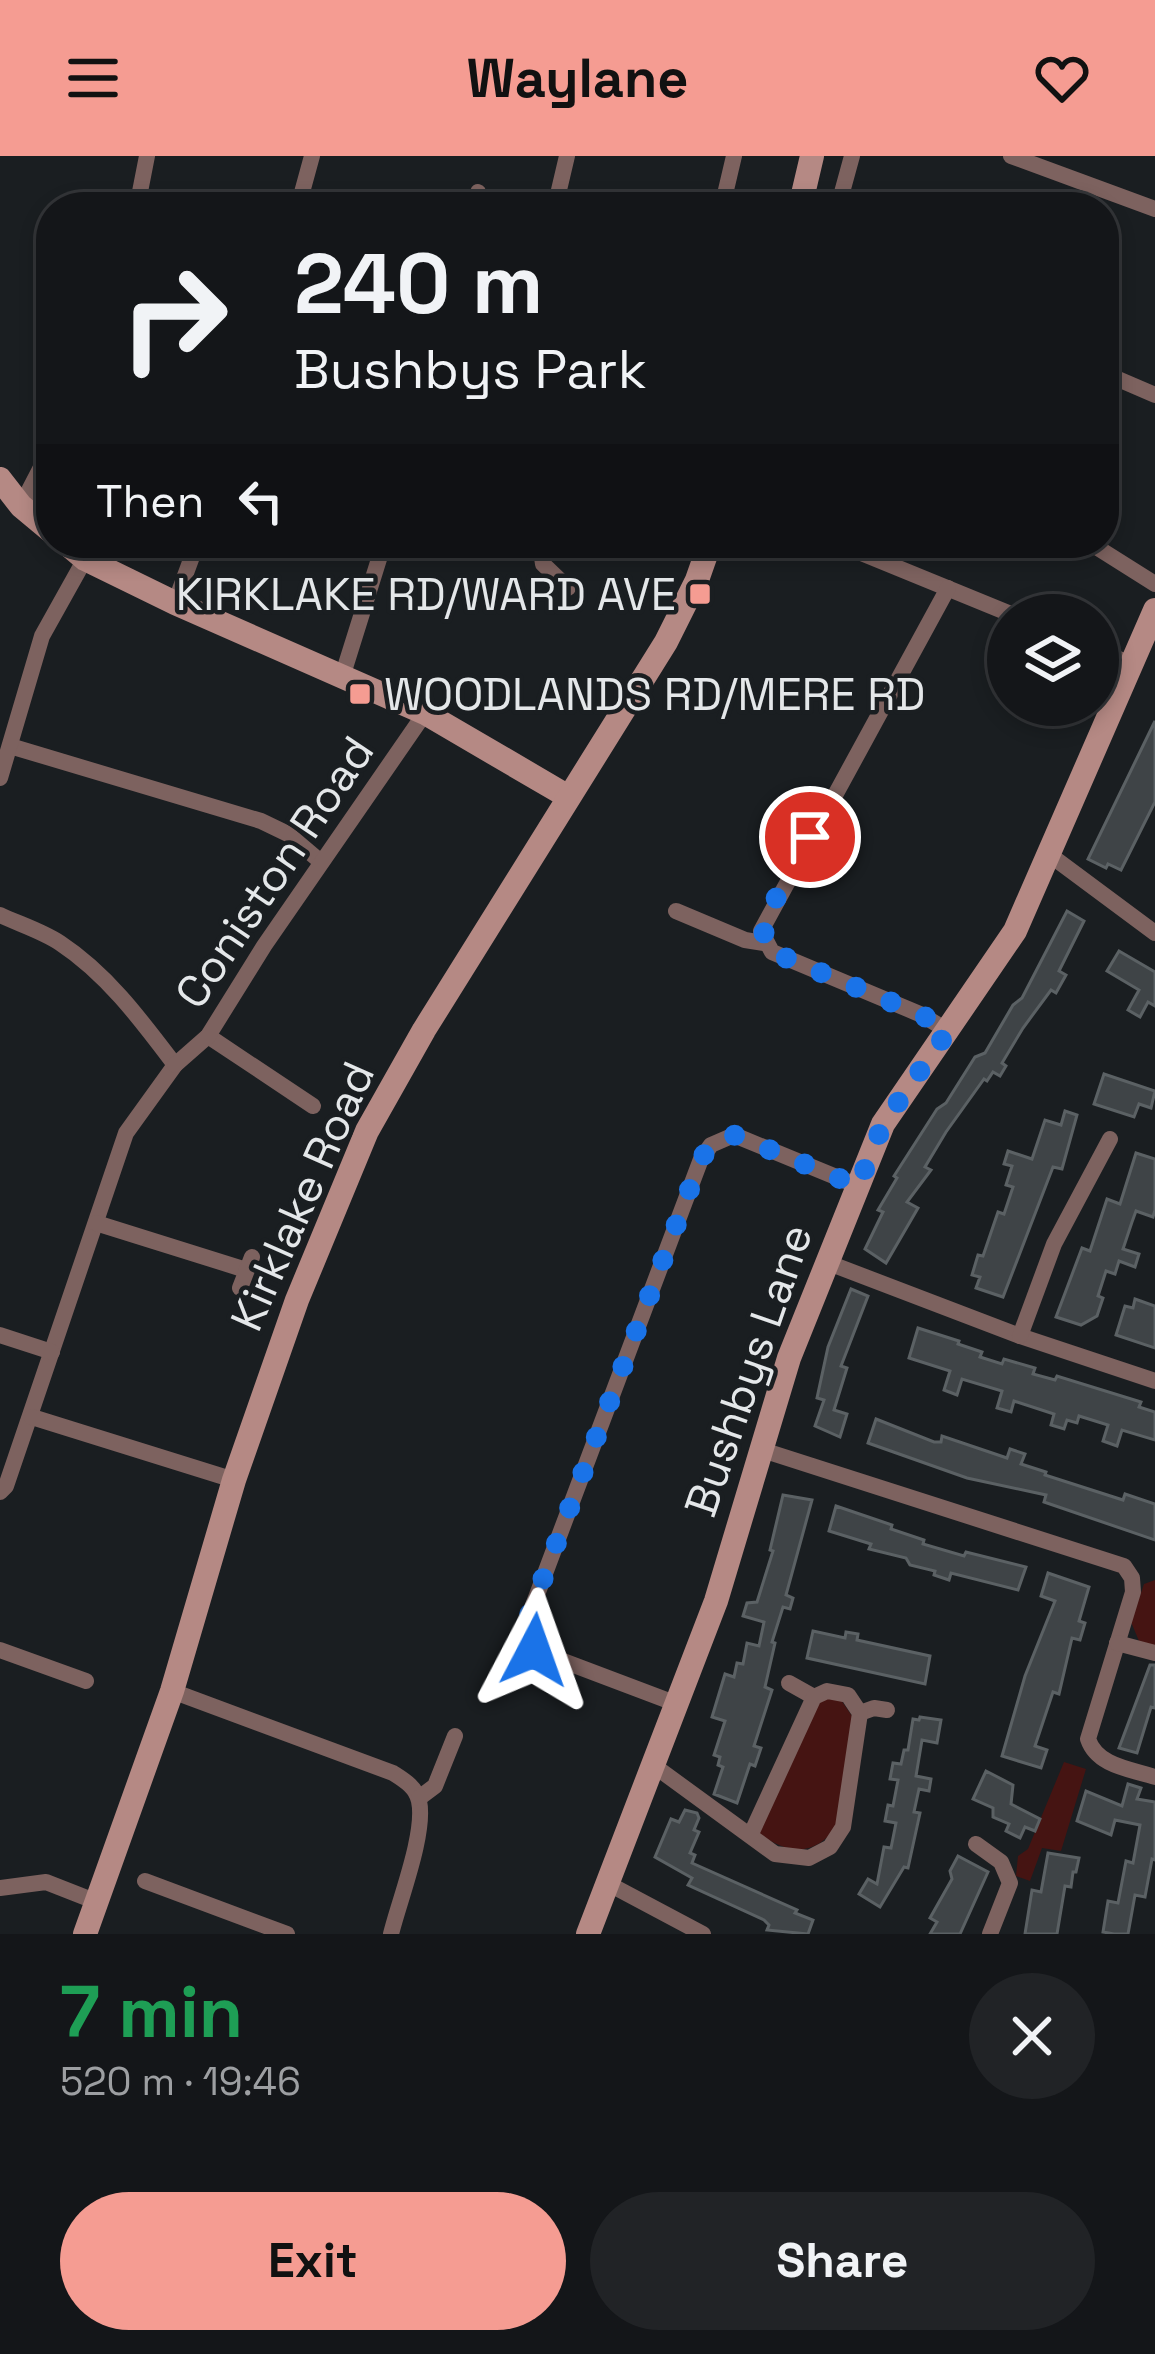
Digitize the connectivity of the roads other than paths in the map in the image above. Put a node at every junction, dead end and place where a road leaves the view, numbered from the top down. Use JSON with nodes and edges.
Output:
{"nodes":[{"id":1,"x":147,"y":156,"type":"edge"},
{"id":2,"x":311,"y":156,"type":"edge"},
{"id":3,"x":567,"y":156,"type":"edge"},
{"id":4,"x":734,"y":156,"type":"edge"},
{"id":5,"x":812,"y":156,"type":"edge"},
{"id":6,"x":852,"y":156,"type":"edge"},
{"id":7,"x":1011,"y":156,"type":"edge"},
{"id":8,"x":140,"y":192,"type":"edge"},
{"id":9,"x":302,"y":192,"type":"edge"},
{"id":10,"x":559,"y":192,"type":"edge"},
{"id":11,"x":726,"y":192,"type":"edge"},
{"id":12,"x":804,"y":192,"type":"edge"},
{"id":13,"x":842,"y":192,"type":"edge"},
{"id":14,"x":1109,"y":192,"type":"edge"},
{"id":15,"x":1119,"y":196,"type":"edge"},
{"id":16,"x":1155,"y":209,"type":"edge"},
{"id":17,"x":1119,"y":379,"type":"edge"},
{"id":18,"x":1155,"y":395,"type":"edge"},
{"id":19,"x":36,"y":477,"type":"edge"},
{"id":20,"x":0,"y":479,"type":"edge"},
{"id":21,"x":21,"y":506,"type":"junction"},
{"id":22,"x":36,"y":518,"type":"edge"},
{"id":23,"x":72,"y":558,"type":"edge"},
{"id":24,"x":88,"y":558,"type":"edge"},
{"id":25,"x":192,"y":558,"type":"edge"},
{"id":26,"x":379,"y":558,"type":"edge"},
{"id":27,"x":542,"y":558,"type":"edge"},
{"id":28,"x":705,"y":558,"type":"edge"},
{"id":29,"x":889,"y":558,"type":"edge"},
{"id":30,"x":1114,"y":558,"type":"edge"},
{"id":31,"x":1155,"y":584,"type":"edge"},
{"id":32,"x":568,"y":588,"type":"dead end"},
{"id":33,"x":948,"y":588,"type":"junction"},
{"id":34,"x":175,"y":603,"type":"junction"},
{"id":35,"x":987,"y":604,"type":"edge"},
{"id":36,"x":1155,"y":610,"type":"edge"},
{"id":37,"x":1119,"y":659,"type":"edge"},
{"id":38,"x":1131,"y":664,"type":"junction"},
{"id":39,"x":344,"y":674,"type":"junction"},
{"id":40,"x":425,"y":713,"type":"junction"},
{"id":41,"x":10,"y":746,"type":"junction"},
{"id":42,"x":0,"y":778,"type":"edge"},
{"id":43,"x":566,"y":796,"type":"junction"},
{"id":44,"x":1051,"y":855,"type":"junction"},
{"id":45,"x":321,"y":862,"type":"junction"},
{"id":46,"x":676,"y":911,"type":"dead end"},
{"id":47,"x":0,"y":915,"type":"edge"},
{"id":48,"x":1155,"y":933,"type":"edge"},
{"id":49,"x":764,"y":943,"type":"junction"},
{"id":50,"x":948,"y":1031,"type":"junction"},
{"id":51,"x":208,"y":1036,"type":"junction"},
{"id":52,"x":175,"y":1065,"type":"junction"},
{"id":53,"x":314,"y":1106,"type":"dead end"},
{"id":54,"x":1110,"y":1138,"type":"dead end"},
{"id":55,"x":858,"y":1186,"type":"junction"},
{"id":56,"x":97,"y":1223,"type":"junction"},
{"id":57,"x":826,"y":1262,"type":"junction"},
{"id":58,"x":246,"y":1272,"type":"dead end"},
{"id":59,"x":0,"y":1335,"type":"edge"},
{"id":60,"x":1020,"y":1336,"type":"junction"},
{"id":61,"x":52,"y":1352,"type":"junction"},
{"id":62,"x":1155,"y":1381,"type":"edge"},
{"id":63,"x":32,"y":1417,"type":"junction"},
{"id":64,"x":759,"y":1449,"type":"junction"},
{"id":65,"x":234,"y":1480,"type":"junction"},
{"id":66,"x":0,"y":1492,"type":"edge"},
{"id":67,"x":1117,"y":1642,"type":"junction"},
{"id":68,"x":0,"y":1650,"type":"edge"},
{"id":69,"x":1155,"y":1653,"type":"edge"},
{"id":70,"x":86,"y":1681,"type":"dead end"},
{"id":71,"x":789,"y":1683,"type":"dead end"},
{"id":72,"x":172,"y":1691,"type":"junction"},
{"id":73,"x":814,"y":1697,"type":"junction"},
{"id":74,"x":677,"y":1704,"type":"junction"},
{"id":75,"x":887,"y":1710,"type":"dead end"},
{"id":76,"x":860,"y":1712,"type":"junction"},
{"id":77,"x":455,"y":1736,"type":"dead end"},
{"id":78,"x":653,"y":1765,"type":"junction"},
{"id":79,"x":1155,"y":1777,"type":"edge"},
{"id":80,"x":419,"y":1798,"type":"junction"},
{"id":81,"x":750,"y":1836,"type":"junction"},
{"id":82,"x":976,"y":1844,"type":"dead end"},
{"id":83,"x":145,"y":1881,"type":"dead end"},
{"id":84,"x":607,"y":1883,"type":"junction"},
{"id":85,"x":0,"y":1888,"type":"edge"},
{"id":86,"x":97,"y":1902,"type":"junction"},
{"id":87,"x":85,"y":1934,"type":"edge"},
{"id":88,"x":287,"y":1934,"type":"edge"},
{"id":89,"x":391,"y":1934,"type":"edge"},
{"id":90,"x":588,"y":1934,"type":"edge"},
{"id":91,"x":703,"y":1934,"type":"edge"},
{"id":92,"x":990,"y":1934,"type":"edge"}],
"edges":[{"from":1,"to":8,"type":"street"},
{"from":2,"to":9,"type":"street"},
{"from":3,"to":10,"type":"street"},
{"from":4,"to":11,"type":"street"},
{"from":5,"to":12,"type":"street"},
{"from":6,"to":13,"type":"street"},
{"from":7,"to":14,"type":"street"},
{"from":15,"to":16,"type":"street"},
{"from":17,"to":18,"type":"street"},
{"from":19,"to":21,"type":"street"},
{"from":20,"to":21,"type":"street"},
{"from":21,"to":22,"type":"street"},
{"from":23,"to":41,"type":"street"},
{"from":24,"to":34,"type":"street"},
{"from":25,"to":34,"type":"street"},
{"from":26,"to":39,"type":"street"},
{"from":27,"to":32,"type":"street"},
{"from":28,"to":43,"type":"street","name":"Kirklake Road"},
{"from":29,"to":33,"type":"street"},
{"from":30,"to":31,"type":"street"},
{"from":33,"to":35,"type":"street"},
{"from":33,"to":49,"type":"street"},
{"from":34,"to":39,"type":"street"},
{"from":36,"to":38,"type":"street","name":"Bushbys Lane"},
{"from":37,"to":38,"type":"street"},
{"from":38,"to":44,"type":"street","name":"Bushbys Lane"},
{"from":39,"to":40,"type":"street"},
{"from":40,"to":43,"type":"street"},
{"from":40,"to":45,"type":"street","name":"Coniston Road"},
{"from":41,"to":42,"type":"street"},
{"from":41,"to":45,"type":"street"},
{"from":43,"to":65,"type":"street","name":"Kirklake Road"},
{"from":44,"to":48,"type":"street"},
{"from":44,"to":50,"type":"street","name":"Bushbys Lane"},
{"from":45,"to":51,"type":"street","name":"Coniston Road"},
{"from":46,"to":49,"type":"street"},
{"from":47,"to":52,"type":"street"},
{"from":49,"to":50,"type":"street"},
{"from":50,"to":55,"type":"street","name":"Bushbys Lane"},
{"from":51,"to":52,"type":"street","name":"Coniston Road"},
{"from":51,"to":53,"type":"street"},
{"from":52,"to":56,"type":"street","name":"Coniston Road"},
{"from":54,"to":60,"type":"street"},
{"from":55,"to":57,"type":"street","name":"Bushbys Lane"},
{"from":55,"to":74,"type":"street"},
{"from":56,"to":58,"type":"street"},
{"from":56,"to":61,"type":"street","name":"Coniston Road"},
{"from":57,"to":60,"type":"street"},
{"from":57,"to":64,"type":"street","name":"Bushbys Lane"},
{"from":59,"to":61,"type":"street"},
{"from":60,"to":62,"type":"street"},
{"from":61,"to":63,"type":"street","name":"Coniston Road"},
{"from":63,"to":65,"type":"street"},
{"from":63,"to":66,"type":"street","name":"Coniston Road"},
{"from":64,"to":67,"type":"street"},
{"from":64,"to":74,"type":"street","name":"Bushbys Lane"},
{"from":65,"to":72,"type":"street","name":"Kirklake Road"},
{"from":67,"to":69,"type":"street"},
{"from":67,"to":79,"type":"street"},
{"from":68,"to":70,"type":"street"},
{"from":71,"to":73,"type":"street"},
{"from":72,"to":80,"type":"street"},
{"from":72,"to":86,"type":"street","name":"Kirklake Road"},
{"from":73,"to":76,"type":"street"},
{"from":73,"to":81,"type":"street"},
{"from":74,"to":78,"type":"street","name":"Bushbys Lane"},
{"from":75,"to":76,"type":"street"},
{"from":76,"to":81,"type":"street"},
{"from":77,"to":80,"type":"street"},
{"from":78,"to":81,"type":"street"},
{"from":78,"to":84,"type":"street","name":"Bushbys Lane"},
{"from":80,"to":89,"type":"street"},
{"from":82,"to":92,"type":"street"},
{"from":83,"to":88,"type":"street"},
{"from":84,"to":90,"type":"street","name":"Bushbys Lane"},
{"from":84,"to":91,"type":"street"},
{"from":85,"to":86,"type":"street"},
{"from":86,"to":87,"type":"street","name":"Kirklake Road"}]}
